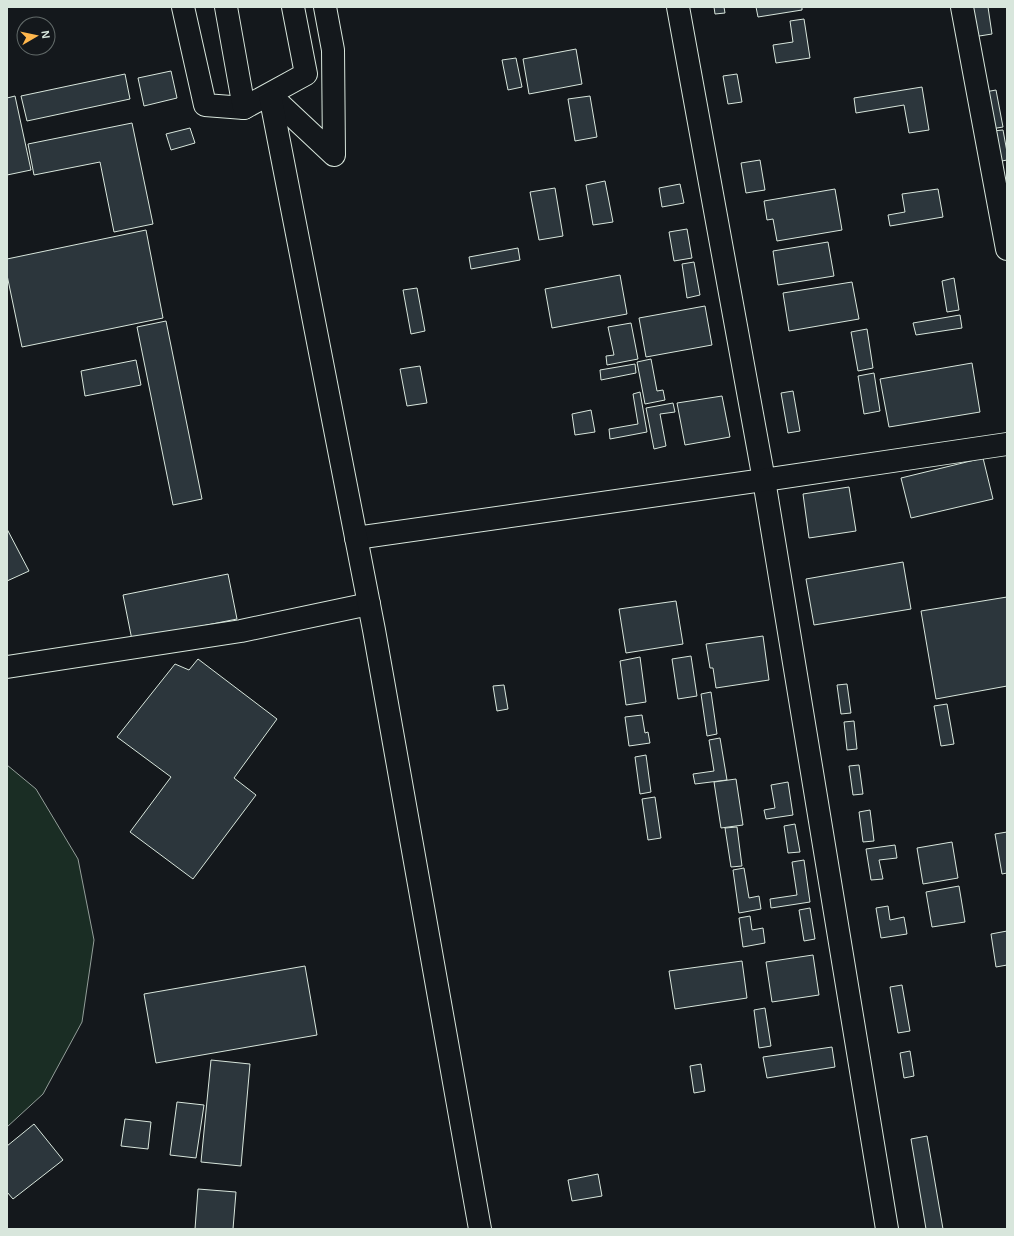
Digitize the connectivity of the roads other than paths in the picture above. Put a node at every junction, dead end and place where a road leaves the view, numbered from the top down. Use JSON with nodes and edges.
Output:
{"nodes":[{"id":1,"x":183,"y":7,"type":"edge"},
{"id":2,"x":226,"y":7,"type":"edge"},
{"id":3,"x":293,"y":7,"type":"edge"},
{"id":4,"x":324,"y":7,"type":"edge"},
{"id":5,"x":678,"y":7,"type":"edge"},
{"id":6,"x":962,"y":7,"type":"edge"},
{"id":7,"x":270,"y":95,"type":"junction"},
{"id":8,"x":244,"y":108,"type":"junction"},
{"id":9,"x":1007,"y":249,"type":"edge"},
{"id":10,"x":1007,"y":444,"type":"edge"},
{"id":11,"x":764,"y":480,"type":"junction"},
{"id":12,"x":356,"y":538,"type":"junction"},
{"id":13,"x":369,"y":604,"type":"junction"},
{"id":14,"x":7,"y":667,"type":"edge"},
{"id":15,"x":480,"y":1229,"type":"edge"},
{"id":16,"x":887,"y":1229,"type":"edge"}],
"edges":[{"from":1,"to":8,"type":"street"},
{"from":2,"to":8,"type":"street"},
{"from":3,"to":7,"type":"street"},
{"from":4,"to":7,"type":"street"},
{"from":5,"to":11,"type":"street"},
{"from":6,"to":9,"type":"street"},
{"from":7,"to":8,"type":"street"},
{"from":7,"to":12,"type":"street"},
{"from":10,"to":11,"type":"street"},
{"from":11,"to":12,"type":"street"},
{"from":11,"to":16,"type":"street"},
{"from":12,"to":13,"type":"street"},
{"from":13,"to":14,"type":"street"},
{"from":13,"to":15,"type":"street"}]}
